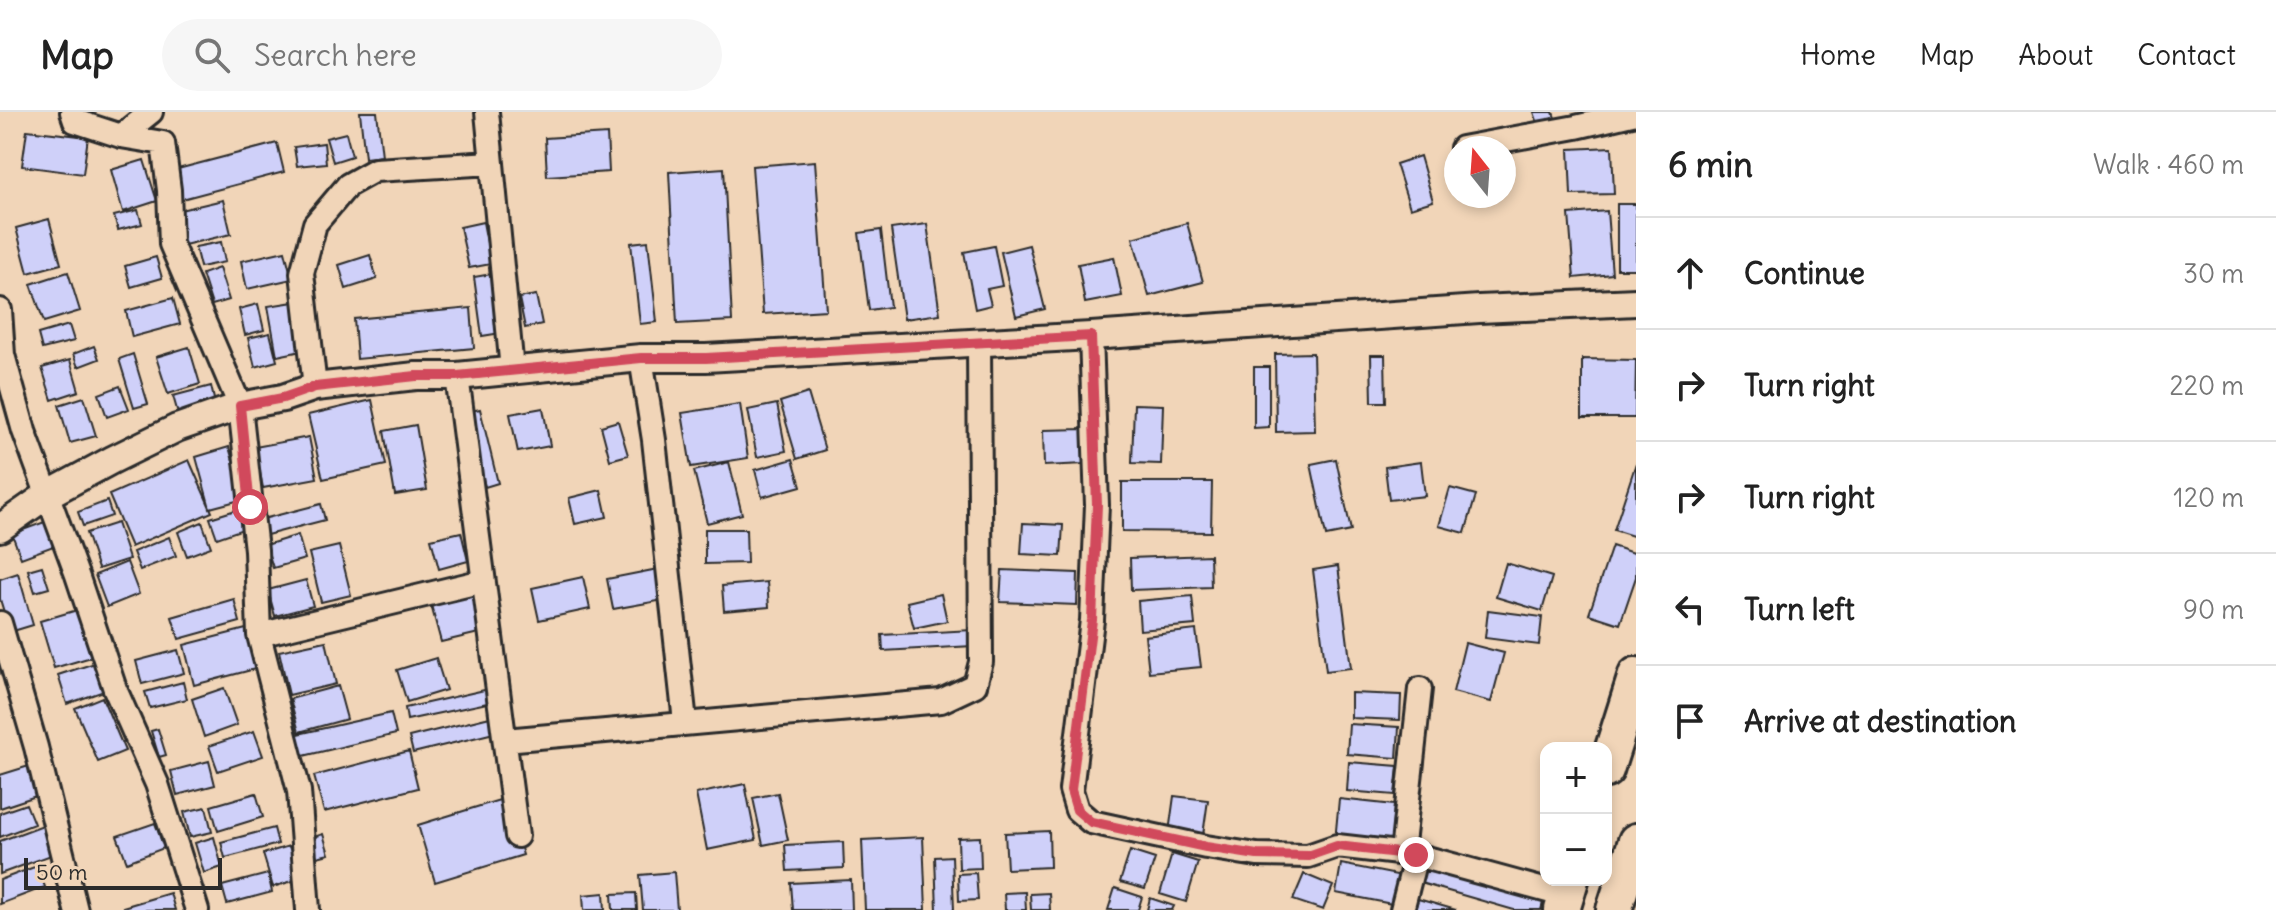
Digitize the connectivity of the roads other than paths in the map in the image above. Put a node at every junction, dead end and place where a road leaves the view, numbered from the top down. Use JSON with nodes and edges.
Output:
{"nodes":[{"id":1,"x":72,"y":112,"type":"edge"},
{"id":2,"x":151,"y":112,"type":"edge"},
{"id":3,"x":487,"y":112,"type":"edge"},
{"id":4,"x":1636,"y":113,"type":"edge"},
{"id":5,"x":121,"y":136,"type":"junction"},
{"id":6,"x":1516,"y":137,"type":"edge"},
{"id":7,"x":492,"y":163,"type":"junction"},
{"id":8,"x":1636,"y":302,"type":"edge"},
{"id":9,"x":0,"y":310,"type":"edge"},
{"id":10,"x":1091,"y":336,"type":"junction"},
{"id":11,"x":979,"y":342,"type":"junction"},
{"id":12,"x":641,"y":358,"type":"junction"},
{"id":13,"x":512,"y":370,"type":"junction"},
{"id":14,"x":457,"y":376,"type":"junction"},
{"id":15,"x":315,"y":387,"type":"junction"},
{"id":16,"x":240,"y":406,"type":"junction"},
{"id":17,"x":47,"y":495,"type":"junction"},
{"id":18,"x":0,"y":528,"type":"edge"},
{"id":19,"x":483,"y":581,"type":"junction"},
{"id":20,"x":0,"y":623,"type":"edge"},
{"id":21,"x":259,"y":635,"type":"junction"},
{"id":22,"x":1636,"y":675,"type":"edge"},
{"id":23,"x":1420,"y":689,"type":"dead end"},
{"id":24,"x":685,"y":722,"type":"junction"},
{"id":25,"x":505,"y":740,"type":"junction"},
{"id":26,"x":1612,"y":751,"type":"edge"},
{"id":27,"x":517,"y":836,"type":"dead end"},
{"id":28,"x":1636,"y":841,"type":"edge"},
{"id":29,"x":1409,"y":854,"type":"junction"},
{"id":30,"x":1567,"y":895,"type":"edge"},
{"id":31,"x":76,"y":910,"type":"edge"},
{"id":32,"x":197,"y":910,"type":"edge"},
{"id":33,"x":308,"y":910,"type":"edge"},
{"id":34,"x":1402,"y":910,"type":"edge"},
{"id":35,"x":1614,"y":910,"type":"edge"}],
"edges":[{"from":1,"to":5,"type":"street"},
{"from":2,"to":5,"type":"street"},
{"from":3,"to":7,"type":"street"},
{"from":4,"to":6,"type":"street"},
{"from":5,"to":16,"type":"street"},
{"from":7,"to":13,"type":"street"},
{"from":7,"to":15,"type":"street"},
{"from":8,"to":10,"type":"street"},
{"from":9,"to":17,"type":"street"},
{"from":10,"to":11,"type":"street"},
{"from":10,"to":29,"type":"street"},
{"from":11,"to":12,"type":"street"},
{"from":11,"to":24,"type":"street"},
{"from":12,"to":13,"type":"street"},
{"from":12,"to":24,"type":"street"},
{"from":13,"to":14,"type":"street"},
{"from":14,"to":15,"type":"street"},
{"from":14,"to":19,"type":"street"},
{"from":15,"to":16,"type":"street"},
{"from":16,"to":17,"type":"street"},
{"from":16,"to":21,"type":"street"},
{"from":17,"to":18,"type":"street"},
{"from":17,"to":32,"type":"street"},
{"from":19,"to":21,"type":"street"},
{"from":19,"to":25,"type":"street"},
{"from":20,"to":31,"type":"street"},
{"from":21,"to":33,"type":"street"},
{"from":22,"to":26,"type":"main road"},
{"from":23,"to":29,"type":"street"},
{"from":24,"to":25,"type":"street"},
{"from":25,"to":27,"type":"street"},
{"from":28,"to":35,"type":"main road"},
{"from":29,"to":30,"type":"street"},
{"from":29,"to":34,"type":"street"}]}
